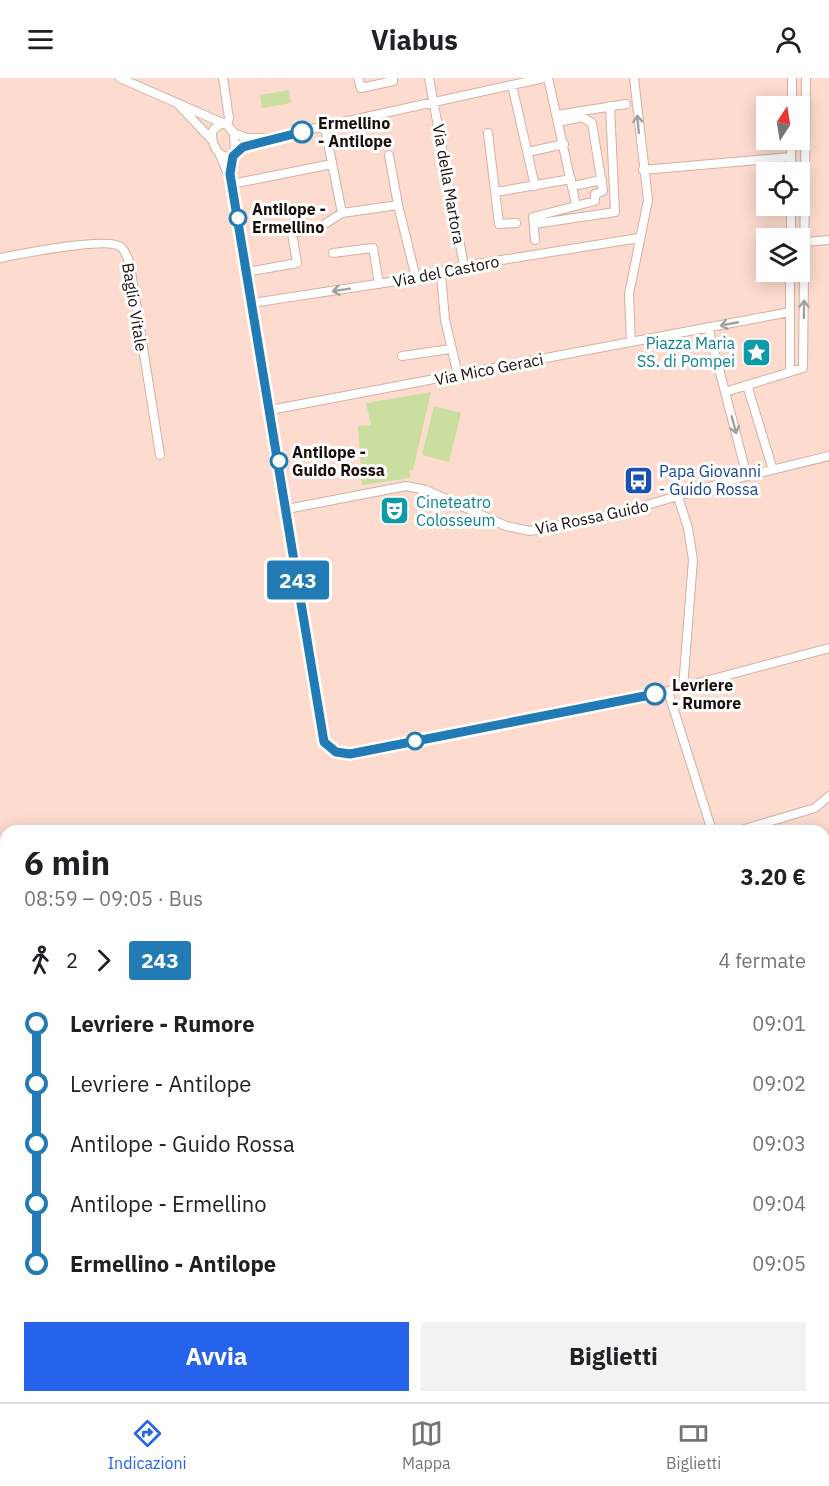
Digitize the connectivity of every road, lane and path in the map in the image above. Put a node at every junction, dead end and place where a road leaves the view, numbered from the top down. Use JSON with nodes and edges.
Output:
{"nodes":[{"id":1,"x":120,"y":78,"type":"edge"},
{"id":2,"x":223,"y":78,"type":"edge"},
{"id":3,"x":358,"y":78,"type":"edge"},
{"id":4,"x":393,"y":78,"type":"edge"},
{"id":5,"x":429,"y":78,"type":"edge"},
{"id":6,"x":542,"y":78,"type":"edge"},
{"id":7,"x":634,"y":78,"type":"edge"},
{"id":8,"x":792,"y":78,"type":"edge"},
{"id":9,"x":806,"y":78,"type":"edge"},
{"id":10,"x":512,"y":85,"type":"junction"},
{"id":11,"x":792,"y":96,"type":"edge"},
{"id":12,"x":176,"y":102,"type":"junction"},
{"id":13,"x":435,"y":103,"type":"junction"},
{"id":14,"x":626,"y":104,"type":"dead end"},
{"id":15,"x":610,"y":106,"type":"junction"},
{"id":16,"x":558,"y":118,"type":"junction"},
{"id":17,"x":224,"y":124,"type":"junction"},
{"id":18,"x":325,"y":128,"type":"junction"},
{"id":19,"x":234,"y":133,"type":"junction"},
{"id":20,"x":488,"y":133,"type":"dead end"},
{"id":21,"x":212,"y":139,"type":"junction"},
{"id":22,"x":266,"y":139,"type":"junction"},
{"id":23,"x":564,"y":144,"type":"junction"},
{"id":24,"x":791,"y":150,"type":"edge"},
{"id":25,"x":528,"y":152,"type":"junction"},
{"id":26,"x":234,"y":154,"type":"junction"},
{"id":27,"x":220,"y":155,"type":"junction"},
{"id":28,"x":389,"y":155,"type":"dead end"},
{"id":29,"x":791,"y":157,"type":"junction"},
{"id":30,"x":791,"y":162,"type":"edge"},
{"id":31,"x":332,"y":164,"type":"junction"},
{"id":32,"x":643,"y":170,"type":"junction"},
{"id":33,"x":230,"y":174,"type":"junction"},
{"id":34,"x":602,"y":180,"type":"junction"},
{"id":35,"x":572,"y":182,"type":"junction"},
{"id":36,"x":232,"y":184,"type":"junction"},
{"id":37,"x":535,"y":186,"type":"junction"},
{"id":38,"x":614,"y":190,"type":"junction"},
{"id":39,"x":603,"y":191,"type":"junction"},
{"id":40,"x":496,"y":192,"type":"junction"},
{"id":41,"x":595,"y":201,"type":"junction"},
{"id":42,"x":398,"y":205,"type":"junction"},
{"id":43,"x":576,"y":205,"type":"junction"},
{"id":44,"x":342,"y":213,"type":"junction"},
{"id":45,"x":596,"y":214,"type":"junction"},
{"id":46,"x":516,"y":223,"type":"dead end"},
{"id":47,"x":534,"y":224,"type":"junction"},
{"id":48,"x":804,"y":228,"type":"edge"},
{"id":49,"x":639,"y":238,"type":"junction"},
{"id":50,"x":535,"y":240,"type":"dead end"},
{"id":51,"x":829,"y":240,"type":"edge"},
{"id":52,"x":810,"y":242,"type":"edge"},
{"id":53,"x":333,"y":253,"type":"dead end"},
{"id":54,"x":0,"y":258,"type":"edge"},
{"id":55,"x":464,"y":266,"type":"junction"},
{"id":56,"x":247,"y":272,"type":"junction"},
{"id":57,"x":441,"y":274,"type":"junction"},
{"id":58,"x":416,"y":278,"type":"junction"},
{"id":59,"x":790,"y":282,"type":"edge"},
{"id":60,"x":804,"y":282,"type":"edge"},
{"id":61,"x":379,"y":284,"type":"junction"},
{"id":62,"x":252,"y":303,"type":"junction"},
{"id":63,"x":790,"y":312,"type":"junction"},
{"id":64,"x":708,"y":327,"type":"junction"},
{"id":65,"x":631,"y":342,"type":"junction"},
{"id":66,"x":451,"y":349,"type":"junction"},
{"id":67,"x":402,"y":356,"type":"dead end"},
{"id":68,"x":790,"y":372,"type":"junction"},
{"id":69,"x":458,"y":375,"type":"junction"},
{"id":70,"x":747,"y":385,"type":"junction"},
{"id":71,"x":725,"y":392,"type":"junction"},
{"id":72,"x":270,"y":410,"type":"junction"},
{"id":73,"x":160,"y":455,"type":"dead end"},
{"id":74,"x":829,"y":456,"type":"edge"},
{"id":75,"x":773,"y":470,"type":"junction"},
{"id":76,"x":747,"y":476,"type":"junction"},
{"id":77,"x":678,"y":497,"type":"junction"},
{"id":78,"x":287,"y":508,"type":"junction"},
{"id":79,"x":829,"y":648,"type":"edge"},
{"id":80,"x":683,"y":687,"type":"junction"},
{"id":81,"x":668,"y":692,"type":"junction"},
{"id":82,"x":829,"y":796,"type":"edge"},
{"id":83,"x":710,"y":825,"type":"edge"},
{"id":84,"x":758,"y":825,"type":"edge"}],
"edges":[{"from":1,"to":12,"type":"street"},
{"from":2,"to":17,"type":"street"},
{"from":3,"to":4,"type":"street"},
{"from":5,"to":13,"type":"street","name":"Via della Martora"},
{"from":6,"to":10,"type":"street"},
{"from":6,"to":16,"type":"street"},
{"from":32,"to":7,"type":"street","one_way":true},
{"from":8,"to":11,"type":"street"},
{"from":9,"to":48,"type":"street"},
{"from":10,"to":13,"type":"street"},
{"from":10,"to":25,"type":"street"},
{"from":12,"to":17,"type":"street"},
{"from":12,"to":21,"type":"street"},
{"from":13,"to":18,"type":"street"},
{"from":13,"to":55,"type":"street","name":"Via della Martora"},
{"from":14,"to":15,"type":"street"},
{"from":15,"to":16,"type":"street"},
{"from":15,"to":38,"type":"street"},
{"from":16,"to":23,"type":"street"},
{"from":16,"to":34,"type":"street"},
{"from":17,"to":19,"type":"street"},
{"from":17,"to":21,"type":"street"},
{"from":18,"to":22,"type":"street"},
{"from":18,"to":31,"type":"street"},
{"from":19,"to":22,"type":"street"},
{"from":19,"to":26,"type":"street"},
{"from":20,"to":40,"type":"street"},
{"from":21,"to":27,"type":"street"},
{"from":22,"to":26,"type":"street"},
{"from":23,"to":25,"type":"street"},
{"from":23,"to":35,"type":"street"},
{"from":24,"to":29,"type":"street"},
{"from":25,"to":37,"type":"street"},
{"from":26,"to":27,"type":"street"},
{"from":26,"to":33,"type":"street"},
{"from":27,"to":33,"type":"street"},
{"from":28,"to":42,"type":"street"},
{"from":29,"to":30,"type":"street"},
{"from":29,"to":32,"type":"street"},
{"from":31,"to":36,"type":"street"},
{"from":31,"to":44,"type":"street"},
{"from":32,"to":49,"type":"street"},
{"from":33,"to":36,"type":"street"},
{"from":34,"to":35,"type":"street"},
{"from":34,"to":39,"type":"street"},
{"from":35,"to":37,"type":"street"},
{"from":35,"to":43,"type":"street"},
{"from":36,"to":56,"type":"street"},
{"from":37,"to":40,"type":"street"},
{"from":38,"to":39,"type":"street"},
{"from":38,"to":45,"type":"street"},
{"from":39,"to":41,"type":"street"},
{"from":40,"to":46,"type":"street"},
{"from":41,"to":43,"type":"street"},
{"from":41,"to":45,"type":"street"},
{"from":42,"to":44,"type":"street"},
{"from":42,"to":58,"type":"street"},
{"from":43,"to":47,"type":"street"},
{"from":44,"to":56,"type":"street"},
{"from":45,"to":47,"type":"street"},
{"from":47,"to":50,"type":"street"},
{"from":49,"to":55,"type":"street","name":"Via del Castoro"},
{"from":49,"to":65,"type":"street"},
{"from":51,"to":52,"type":"street"},
{"from":53,"to":61,"type":"street"},
{"from":54,"to":73,"type":"street","name":"Baglio Vitale"},
{"from":55,"to":57,"type":"street","name":"Via del Castoro"},
{"from":56,"to":62,"type":"street"},
{"from":57,"to":58,"type":"street","name":"Via del Castoro"},
{"from":57,"to":66,"type":"street"},
{"from":58,"to":61,"type":"street","name":"Via del Castoro"},
{"from":59,"to":63,"type":"street"},
{"from":68,"to":60,"type":"street","one_way":true},
{"from":61,"to":62,"type":"street","name":"Via del Castoro","one_way":true},
{"from":62,"to":72,"type":"street"},
{"from":63,"to":64,"type":"street","name":"Via Mico Geraci","one_way":true},
{"from":63,"to":68,"type":"street"},
{"from":64,"to":65,"type":"street","name":"Via Mico Geraci"},
{"from":64,"to":71,"type":"street"},
{"from":65,"to":69,"type":"street","name":"Via Mico Geraci"},
{"from":66,"to":67,"type":"street"},
{"from":66,"to":69,"type":"street"},
{"from":68,"to":70,"type":"street"},
{"from":69,"to":72,"type":"street","name":"Via Mico Geraci"},
{"from":70,"to":71,"type":"street"},
{"from":70,"to":75,"type":"street"},
{"from":71,"to":76,"type":"street","one_way":true},
{"from":72,"to":78,"type":"street"},
{"from":74,"to":75,"type":"street","name":"Via Rossa Guido"},
{"from":75,"to":76,"type":"street","name":"Via Rossa Guido"},
{"from":76,"to":77,"type":"street","name":"Via Rossa Guido"},
{"from":77,"to":78,"type":"street","name":"Via Rossa Guido"},
{"from":77,"to":80,"type":"street"},
{"from":78,"to":81,"type":"street"},
{"from":79,"to":80,"type":"street"},
{"from":80,"to":81,"type":"street"},
{"from":81,"to":83,"type":"street"},
{"from":82,"to":84,"type":"street"}]}
